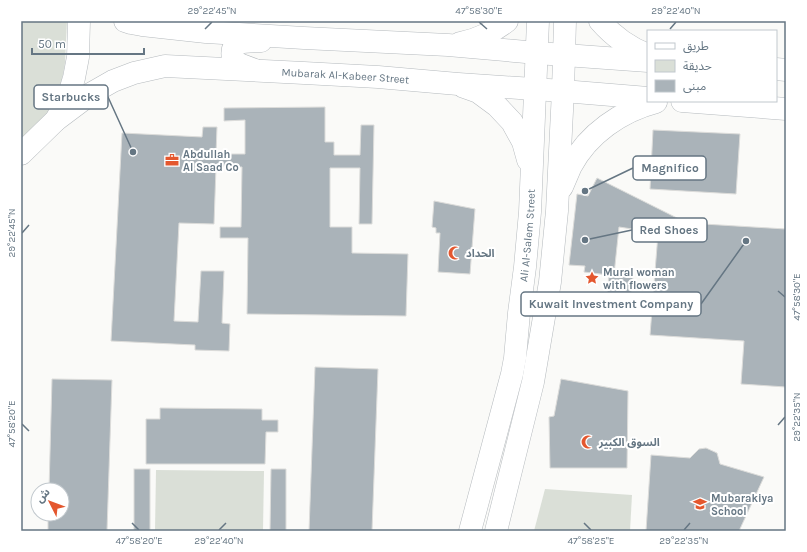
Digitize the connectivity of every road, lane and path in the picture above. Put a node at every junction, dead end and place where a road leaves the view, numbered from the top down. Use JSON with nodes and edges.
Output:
{"nodes":[{"id":1,"x":79,"y":21,"type":"edge"},
{"id":2,"x":125,"y":21,"type":"edge"},
{"id":3,"x":507,"y":21,"type":"edge"},
{"id":4,"x":538,"y":21,"type":"edge"},
{"id":5,"x":565,"y":21,"type":"edge"},
{"id":6,"x":600,"y":21,"type":"edge"},
{"id":7,"x":304,"y":38,"type":"junction"},
{"id":8,"x":448,"y":45,"type":"junction"},
{"id":9,"x":537,"y":53,"type":"junction"},
{"id":10,"x":565,"y":55,"type":"junction"},
{"id":11,"x":647,"y":55,"type":"edge"},
{"id":12,"x":647,"y":61,"type":"edge"},
{"id":13,"x":256,"y":70,"type":"junction"},
{"id":14,"x":458,"y":84,"type":"junction"},
{"id":15,"x":536,"y":89,"type":"junction"},
{"id":16,"x":563,"y":91,"type":"junction"},
{"id":17,"x":647,"y":98,"type":"edge"},
{"id":18,"x":656,"y":102,"type":"edge"},
{"id":19,"x":695,"y":102,"type":"edge"},
{"id":20,"x":786,"y":109,"type":"edge"},
{"id":21,"x":56,"y":120,"type":"junction"},
{"id":22,"x":21,"y":154,"type":"edge"},
{"id":23,"x":530,"y":187,"type":"junction"},
{"id":24,"x":557,"y":211,"type":"junction"},
{"id":25,"x":470,"y":531,"type":"edge"},
{"id":26,"x":496,"y":531,"type":"edge"}],
"edges":[{"from":1,"to":21,"type":"main road"},
{"from":2,"to":7,"type":"main road"},
{"from":3,"to":8,"type":"main road"},
{"from":4,"to":9,"type":"main road","name":"Ali Al-Salem Street"},
{"from":5,"to":10,"type":"main road"},
{"from":6,"to":11,"type":"main road"},
{"from":7,"to":8,"type":"main road"},
{"from":7,"to":13,"type":"main road"},
{"from":8,"to":9,"type":"main road"},
{"from":9,"to":10,"type":"main road"},
{"from":9,"to":15,"type":"main road","name":"Ali Al-Salem Street"},
{"from":10,"to":12,"type":"main road"},
{"from":10,"to":16,"type":"main road"},
{"from":13,"to":14,"type":"main road","name":"Mubarak Al-Kabeer Street"},
{"from":13,"to":21,"type":"main road","name":"Mubarak Al-Kabeer Street"},
{"from":14,"to":15,"type":"main road","name":"Mubarak Al-Kabeer Street"},
{"from":14,"to":23,"type":"main road"},
{"from":15,"to":16,"type":"main road","name":"Mubarak Al-Kabeer Street"},
{"from":15,"to":23,"type":"main road","name":"Ali Al-Salem Street"},
{"from":16,"to":17,"type":"main road","name":"Mubarak Al-Kabeer Street"},
{"from":16,"to":24,"type":"main road"},
{"from":18,"to":24,"type":"main road"},
{"from":19,"to":20,"type":"main road"},
{"from":21,"to":22,"type":"main road"},
{"from":23,"to":25,"type":"main road","name":"Ali Al-Salem Street"},
{"from":24,"to":26,"type":"main road"}]}
